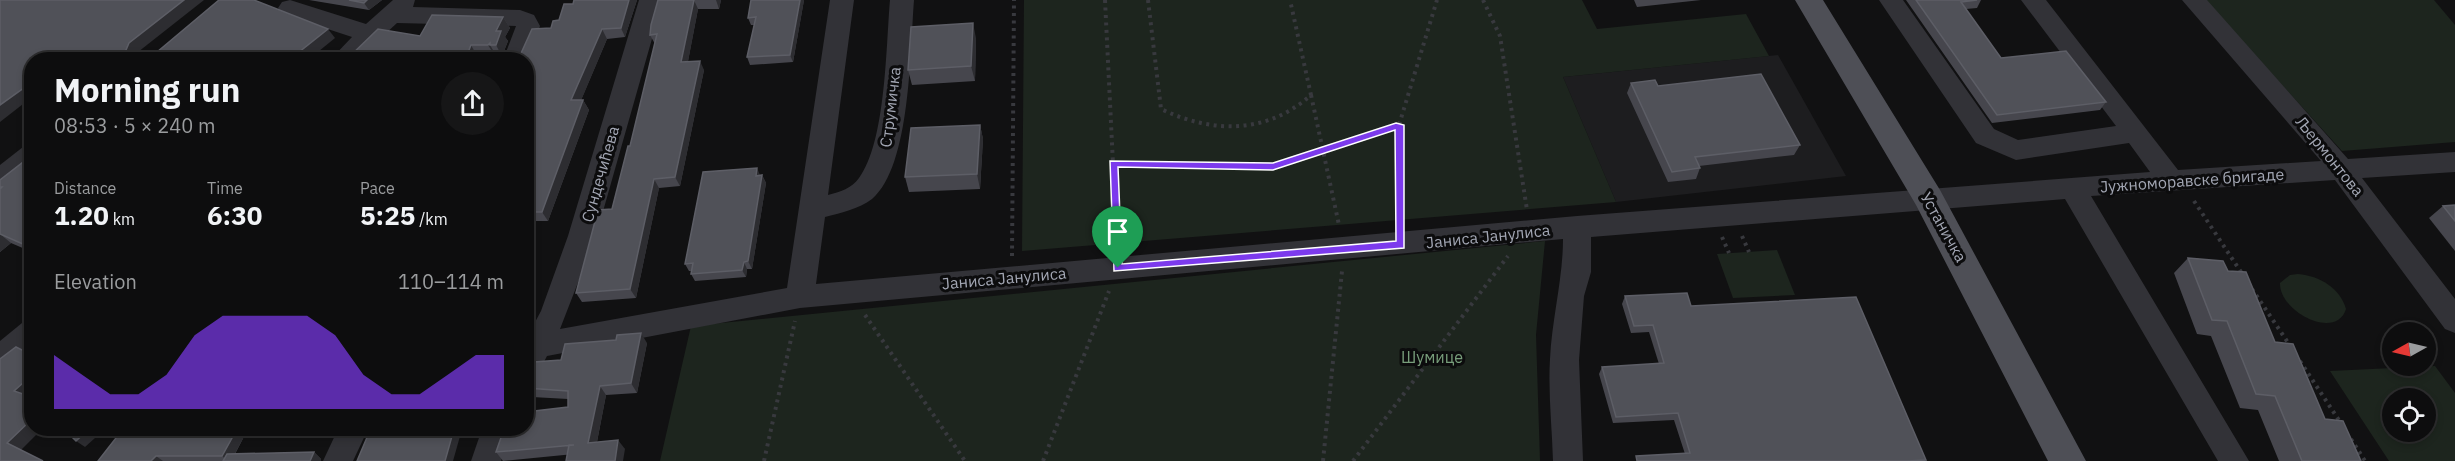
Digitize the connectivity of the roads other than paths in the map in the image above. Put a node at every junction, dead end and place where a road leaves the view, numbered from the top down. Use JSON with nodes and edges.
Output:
{"nodes":[{"id":1,"x":651,"y":0,"type":"edge"},
{"id":2,"x":842,"y":0,"type":"edge"},
{"id":3,"x":902,"y":0,"type":"edge"},
{"id":4,"x":1809,"y":0,"type":"edge"},
{"id":5,"x":1891,"y":0,"type":"edge"},
{"id":6,"x":2033,"y":0,"type":"edge"},
{"id":7,"x":2194,"y":0,"type":"edge"},
{"id":8,"x":399,"y":7,"type":"edge"},
{"id":9,"x":290,"y":8,"type":"dead end"},
{"id":10,"x":371,"y":34,"type":"junction"},
{"id":11,"x":351,"y":52,"type":"edge"},
{"id":12,"x":518,"y":52,"type":"edge"},
{"id":13,"x":2136,"y":133,"type":"junction"},
{"id":14,"x":24,"y":160,"type":"edge"},
{"id":15,"x":2455,"y":162,"type":"edge"},
{"id":16,"x":2343,"y":170,"type":"junction"},
{"id":17,"x":0,"y":180,"type":"edge"},
{"id":18,"x":2176,"y":180,"type":"junction"},
{"id":19,"x":2072,"y":188,"type":"junction"},
{"id":20,"x":1929,"y":199,"type":"junction"},
{"id":21,"x":813,"y":208,"type":"junction"},
{"id":22,"x":1577,"y":227,"type":"junction"},
{"id":23,"x":800,"y":297,"type":"junction"},
{"id":24,"x":2455,"y":321,"type":"edge"},
{"id":25,"x":534,"y":355,"type":"edge"},
{"id":26,"x":534,"y":357,"type":"edge"},
{"id":27,"x":350,"y":436,"type":"edge"},
{"id":28,"x":495,"y":436,"type":"edge"},
{"id":29,"x":338,"y":461,"type":"edge"},
{"id":30,"x":486,"y":461,"type":"edge"},
{"id":31,"x":1568,"y":461,"type":"edge"},
{"id":32,"x":2067,"y":461,"type":"edge"},
{"id":33,"x":2234,"y":461,"type":"edge"}],
"edges":[{"from":1,"to":25,"type":"street","name":"Сундечићева"},
{"from":2,"to":21,"type":"street"},
{"from":3,"to":21,"type":"street","name":"Струмичка"},
{"from":4,"to":20,"type":"main road","name":"Устаничка"},
{"from":5,"to":13,"type":"street"},
{"from":6,"to":13,"type":"street"},
{"from":7,"to":16,"type":"street","name":"Љермонтова"},
{"from":8,"to":10,"type":"street"},
{"from":8,"to":12,"type":"street"},
{"from":9,"to":10,"type":"street"},
{"from":10,"to":11,"type":"street"},
{"from":13,"to":18,"type":"street"},
{"from":14,"to":17,"type":"street"},
{"from":15,"to":16,"type":"street","name":"Јужноморавске бригаде"},
{"from":16,"to":18,"type":"street","name":"Јужноморавске бригаде"},
{"from":16,"to":24,"type":"street","name":"Љермонтова"},
{"from":18,"to":19,"type":"street","name":"Јужноморавске бригаде"},
{"from":19,"to":20,"type":"street","name":"Јужноморавске бригаде"},
{"from":19,"to":33,"type":"street"},
{"from":20,"to":22,"type":"street","name":"Јаниса Јанулиса"},
{"from":20,"to":32,"type":"main road","name":"Устаничка"},
{"from":21,"to":23,"type":"street"},
{"from":22,"to":23,"type":"street","name":"Јаниса Јанулиса"},
{"from":22,"to":31,"type":"street"},
{"from":23,"to":26,"type":"street","name":"Јаниса Јанулиса"},
{"from":27,"to":29,"type":"street"},
{"from":28,"to":30,"type":"street"}]}
